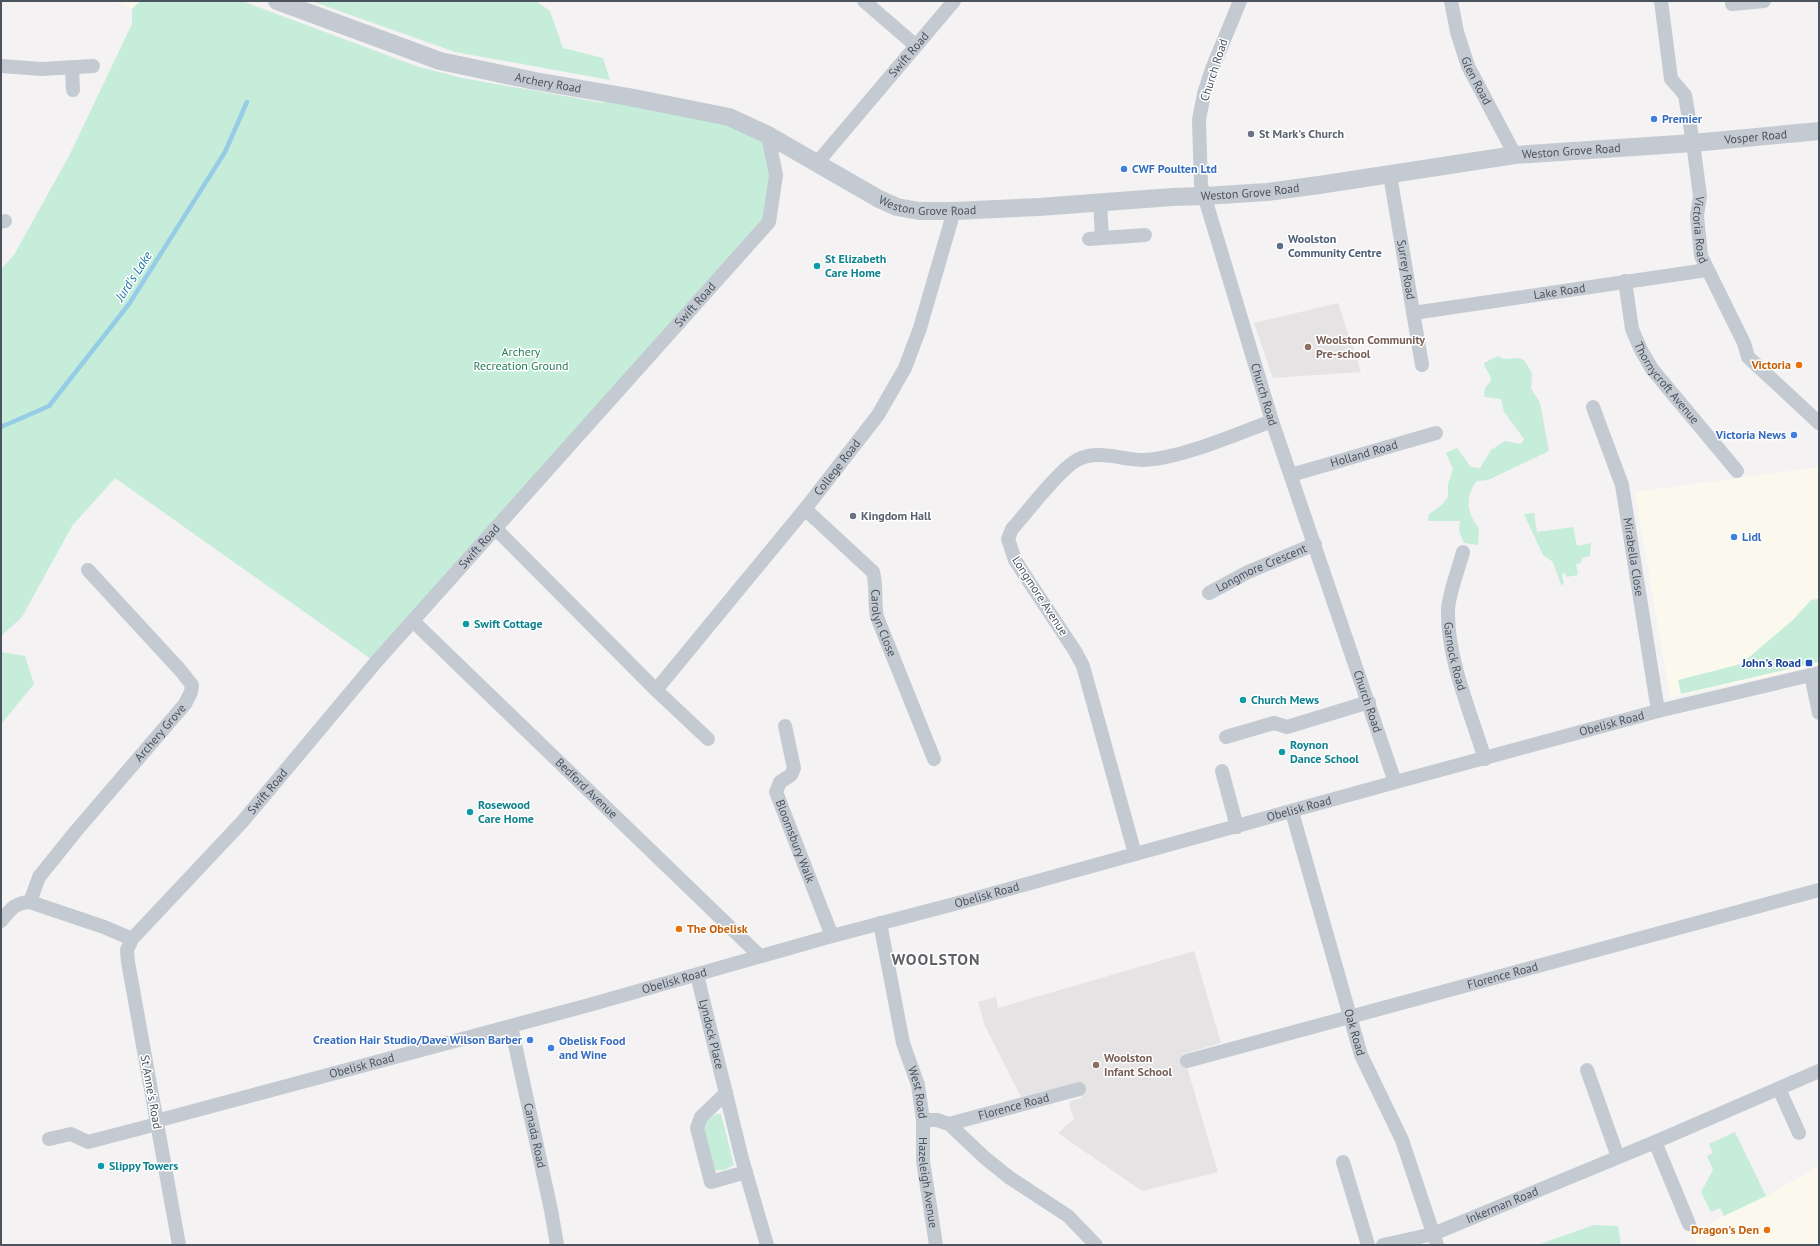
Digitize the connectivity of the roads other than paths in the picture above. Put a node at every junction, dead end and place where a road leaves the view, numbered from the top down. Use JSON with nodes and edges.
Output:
{"nodes":[{"id":1,"x":277,"y":1,"type":"edge"},
{"id":2,"x":864,"y":1,"type":"edge"},
{"id":3,"x":954,"y":1,"type":"edge"},
{"id":4,"x":1240,"y":1,"type":"edge"},
{"id":5,"x":1451,"y":1,"type":"edge"},
{"id":6,"x":1660,"y":1,"type":"edge"},
{"id":7,"x":1764,"y":1,"type":"edge"},
{"id":8,"x":1732,"y":4,"type":"dead end"},
{"id":9,"x":915,"y":45,"type":"junction"},
{"id":10,"x":1,"y":66,"type":"edge"},
{"id":11,"x":93,"y":66,"type":"dead end"},
{"id":12,"x":72,"y":67,"type":"junction"},
{"id":13,"x":73,"y":90,"type":"dead end"},
{"id":14,"x":1819,"y":131,"type":"edge"},
{"id":15,"x":768,"y":135,"type":"junction"},
{"id":16,"x":1693,"y":144,"type":"junction"},
{"id":17,"x":1515,"y":155,"type":"junction"},
{"id":18,"x":817,"y":163,"type":"junction"},
{"id":19,"x":1390,"y":174,"type":"junction"},
{"id":20,"x":1205,"y":196,"type":"junction"},
{"id":21,"x":1100,"y":203,"type":"junction"},
{"id":22,"x":954,"y":211,"type":"junction"},
{"id":23,"x":1145,"y":235,"type":"dead end"},
{"id":24,"x":1707,"y":270,"type":"junction"},
{"id":25,"x":1625,"y":281,"type":"junction"},
{"id":26,"x":1413,"y":313,"type":"junction"},
{"id":27,"x":1422,"y":365,"type":"dead end"},
{"id":28,"x":1593,"y":407,"type":"dead end"},
{"id":29,"x":1272,"y":421,"type":"junction"},
{"id":30,"x":1819,"y":422,"type":"edge"},
{"id":31,"x":1436,"y":433,"type":"dead end"},
{"id":32,"x":1736,"y":471,"type":"dead end"},
{"id":33,"x":1291,"y":475,"type":"junction"},
{"id":34,"x":805,"y":509,"type":"junction"},
{"id":35,"x":495,"y":528,"type":"junction"},
{"id":36,"x":1315,"y":544,"type":"junction"},
{"id":37,"x":1463,"y":552,"type":"dead end"},
{"id":38,"x":88,"y":570,"type":"dead end"},
{"id":39,"x":1209,"y":593,"type":"dead end"},
{"id":40,"x":413,"y":621,"type":"junction"},
{"id":41,"x":1815,"y":674,"type":"edge"},
{"id":42,"x":656,"y":690,"type":"junction"},
{"id":43,"x":1369,"y":702,"type":"junction"},
{"id":44,"x":1658,"y":711,"type":"junction"},
{"id":45,"x":1819,"y":713,"type":"edge"},
{"id":46,"x":785,"y":726,"type":"dead end"},
{"id":47,"x":1226,"y":737,"type":"dead end"},
{"id":48,"x":708,"y":739,"type":"dead end"},
{"id":49,"x":934,"y":759,"type":"dead end"},
{"id":50,"x":1485,"y":759,"type":"junction"},
{"id":51,"x":1222,"y":771,"type":"dead end"},
{"id":52,"x":1395,"y":782,"type":"junction"},
{"id":53,"x":1292,"y":812,"type":"junction"},
{"id":54,"x":1237,"y":827,"type":"junction"},
{"id":55,"x":1135,"y":854,"type":"junction"},
{"id":56,"x":1819,"y":890,"type":"edge"},
{"id":57,"x":30,"y":902,"type":"junction"},
{"id":58,"x":1,"y":921,"type":"edge"},
{"id":59,"x":880,"y":923,"type":"junction"},
{"id":60,"x":832,"y":936,"type":"junction"},
{"id":61,"x":132,"y":939,"type":"junction"},
{"id":62,"x":760,"y":956,"type":"junction"},
{"id":63,"x":697,"y":975,"type":"junction"},
{"id":64,"x":1348,"y":1016,"type":"junction"},
{"id":65,"x":512,"y":1026,"type":"junction"},
{"id":66,"x":1187,"y":1061,"type":"dead end"},
{"id":67,"x":1587,"y":1070,"type":"dead end"},
{"id":68,"x":1819,"y":1071,"type":"edge"},
{"id":69,"x":1079,"y":1089,"type":"dead end"},
{"id":70,"x":1779,"y":1089,"type":"junction"},
{"id":71,"x":726,"y":1093,"type":"junction"},
{"id":72,"x":923,"y":1120,"type":"junction"},
{"id":73,"x":157,"y":1122,"type":"junction"},
{"id":74,"x":948,"y":1124,"type":"junction"},
{"id":75,"x":1799,"y":1133,"type":"dead end"},
{"id":76,"x":49,"y":1139,"type":"dead end"},
{"id":77,"x":1655,"y":1142,"type":"junction"},
{"id":78,"x":1618,"y":1157,"type":"junction"},
{"id":79,"x":1343,"y":1162,"type":"dead end"},
{"id":80,"x":746,"y":1172,"type":"junction"},
{"id":81,"x":1689,"y":1224,"type":"dead end"},
{"id":82,"x":1435,"y":1239,"type":"edge"},
{"id":83,"x":179,"y":1245,"type":"edge"},
{"id":84,"x":557,"y":1245,"type":"edge"},
{"id":85,"x":767,"y":1245,"type":"edge"},
{"id":86,"x":936,"y":1245,"type":"edge"},
{"id":87,"x":1096,"y":1245,"type":"edge"},
{"id":88,"x":1368,"y":1245,"type":"edge"},
{"id":89,"x":1383,"y":1245,"type":"edge"}],
"edges":[{"from":1,"to":15,"type":"street","name":"Archery Road"},
{"from":2,"to":9,"type":"street"},
{"from":3,"to":9,"type":"street","name":"Swift Road"},
{"from":4,"to":20,"type":"street","name":"Church Road"},
{"from":5,"to":17,"type":"street","name":"Glen Road"},
{"from":6,"to":16,"type":"street","name":"Victoria Road"},
{"from":7,"to":8,"type":"street"},
{"from":9,"to":18,"type":"street","name":"Swift Road"},
{"from":10,"to":12,"type":"street"},
{"from":11,"to":12,"type":"street"},
{"from":12,"to":13,"type":"street"},
{"from":14,"to":16,"type":"street","name":"Vosper Road"},
{"from":15,"to":18,"type":"street","name":"Archery Road"},
{"from":15,"to":35,"type":"street","name":"Swift Road"},
{"from":16,"to":17,"type":"street","name":"Weston Grove Road"},
{"from":16,"to":24,"type":"street","name":"Victoria Road"},
{"from":17,"to":19,"type":"street","name":"Weston Grove Road"},
{"from":18,"to":22,"type":"street","name":"Weston Grove Road"},
{"from":19,"to":20,"type":"street","name":"Weston Grove Road"},
{"from":19,"to":26,"type":"street","name":"Surrey Road"},
{"from":20,"to":21,"type":"street","name":"Weston Grove Road"},
{"from":20,"to":29,"type":"street","name":"Church Road"},
{"from":21,"to":22,"type":"street","name":"Weston Grove Road"},
{"from":21,"to":23,"type":"street"},
{"from":22,"to":34,"type":"street","name":"College Road"},
{"from":24,"to":25,"type":"street","name":"Lake Road"},
{"from":24,"to":30,"type":"street","name":"Victoria Road"},
{"from":25,"to":26,"type":"street","name":"Lake Road"},
{"from":25,"to":32,"type":"street","name":"Thornycroft Avenue"},
{"from":26,"to":27,"type":"street","name":"Surrey Road"},
{"from":28,"to":44,"type":"street","name":"Mirabella Close"},
{"from":29,"to":33,"type":"street","name":"Church Road"},
{"from":29,"to":55,"type":"street","name":"Longmore Avenue"},
{"from":31,"to":33,"type":"street","name":"Holland Road"},
{"from":33,"to":36,"type":"street","name":"Church Road"},
{"from":34,"to":42,"type":"street","name":"College Road"},
{"from":34,"to":49,"type":"street","name":"Carolyn Close"},
{"from":35,"to":40,"type":"street","name":"Swift Road"},
{"from":35,"to":42,"type":"street"},
{"from":36,"to":39,"type":"street","name":"Longmore Crescent"},
{"from":36,"to":43,"type":"street","name":"Church Road"},
{"from":37,"to":50,"type":"street","name":"Garnock Road"},
{"from":38,"to":57,"type":"street","name":"Archery Grove"},
{"from":40,"to":61,"type":"street","name":"Swift Road"},
{"from":40,"to":62,"type":"street","name":"Bedford Avenue"},
{"from":41,"to":44,"type":"street","name":"Obelisk Road"},
{"from":41,"to":45,"type":"street"},
{"from":42,"to":48,"type":"street"},
{"from":43,"to":47,"type":"street"},
{"from":43,"to":52,"type":"street","name":"Church Road"},
{"from":44,"to":50,"type":"street","name":"Obelisk Road"},
{"from":46,"to":60,"type":"street","name":"Bloomsbury Walk"},
{"from":50,"to":52,"type":"street","name":"Obelisk Road"},
{"from":51,"to":54,"type":"street"},
{"from":52,"to":53,"type":"street","name":"Obelisk Road"},
{"from":53,"to":54,"type":"street","name":"Obelisk Road"},
{"from":53,"to":64,"type":"street","name":"Oak Road"},
{"from":54,"to":55,"type":"street","name":"Obelisk Road"},
{"from":55,"to":59,"type":"street","name":"Obelisk Road"},
{"from":56,"to":64,"type":"street","name":"Florence Road"},
{"from":57,"to":58,"type":"street"},
{"from":57,"to":61,"type":"street"},
{"from":59,"to":60,"type":"street","name":"Obelisk Road"},
{"from":59,"to":72,"type":"street","name":"West Road"},
{"from":60,"to":62,"type":"street","name":"Obelisk Road"},
{"from":61,"to":73,"type":"street","name":"St Anne's Road"},
{"from":62,"to":63,"type":"street","name":"Obelisk Road"},
{"from":63,"to":65,"type":"street","name":"Obelisk Road"},
{"from":63,"to":71,"type":"street","name":"Lyndock Place"},
{"from":64,"to":66,"type":"street","name":"Florence Road"},
{"from":64,"to":82,"type":"street","name":"Oak Road"},
{"from":65,"to":73,"type":"street","name":"Obelisk Road"},
{"from":65,"to":84,"type":"street","name":"Canada Road"},
{"from":67,"to":78,"type":"street"},
{"from":68,"to":70,"type":"street","name":"Inkerman Road"},
{"from":69,"to":74,"type":"street","name":"Florence Road"},
{"from":70,"to":75,"type":"street"},
{"from":70,"to":77,"type":"street","name":"Inkerman Road"},
{"from":71,"to":80,"type":"street","name":"Lyndock Place"},
{"from":71,"to":80,"type":"street"},
{"from":72,"to":74,"type":"street","name":"West Road"},
{"from":72,"to":86,"type":"street","name":"Hazeleigh Avenue"},
{"from":73,"to":76,"type":"street","name":"Obelisk Road"},
{"from":73,"to":83,"type":"street","name":"St Anne's Road"},
{"from":74,"to":87,"type":"street","name":"West Road"},
{"from":77,"to":78,"type":"street","name":"Inkerman Road"},
{"from":77,"to":81,"type":"street"},
{"from":78,"to":82,"type":"street","name":"Inkerman Road"},
{"from":79,"to":88,"type":"street"},
{"from":80,"to":85,"type":"street","name":"Lyndock Place"},
{"from":82,"to":89,"type":"street","name":"Inkerman Road"}]}
